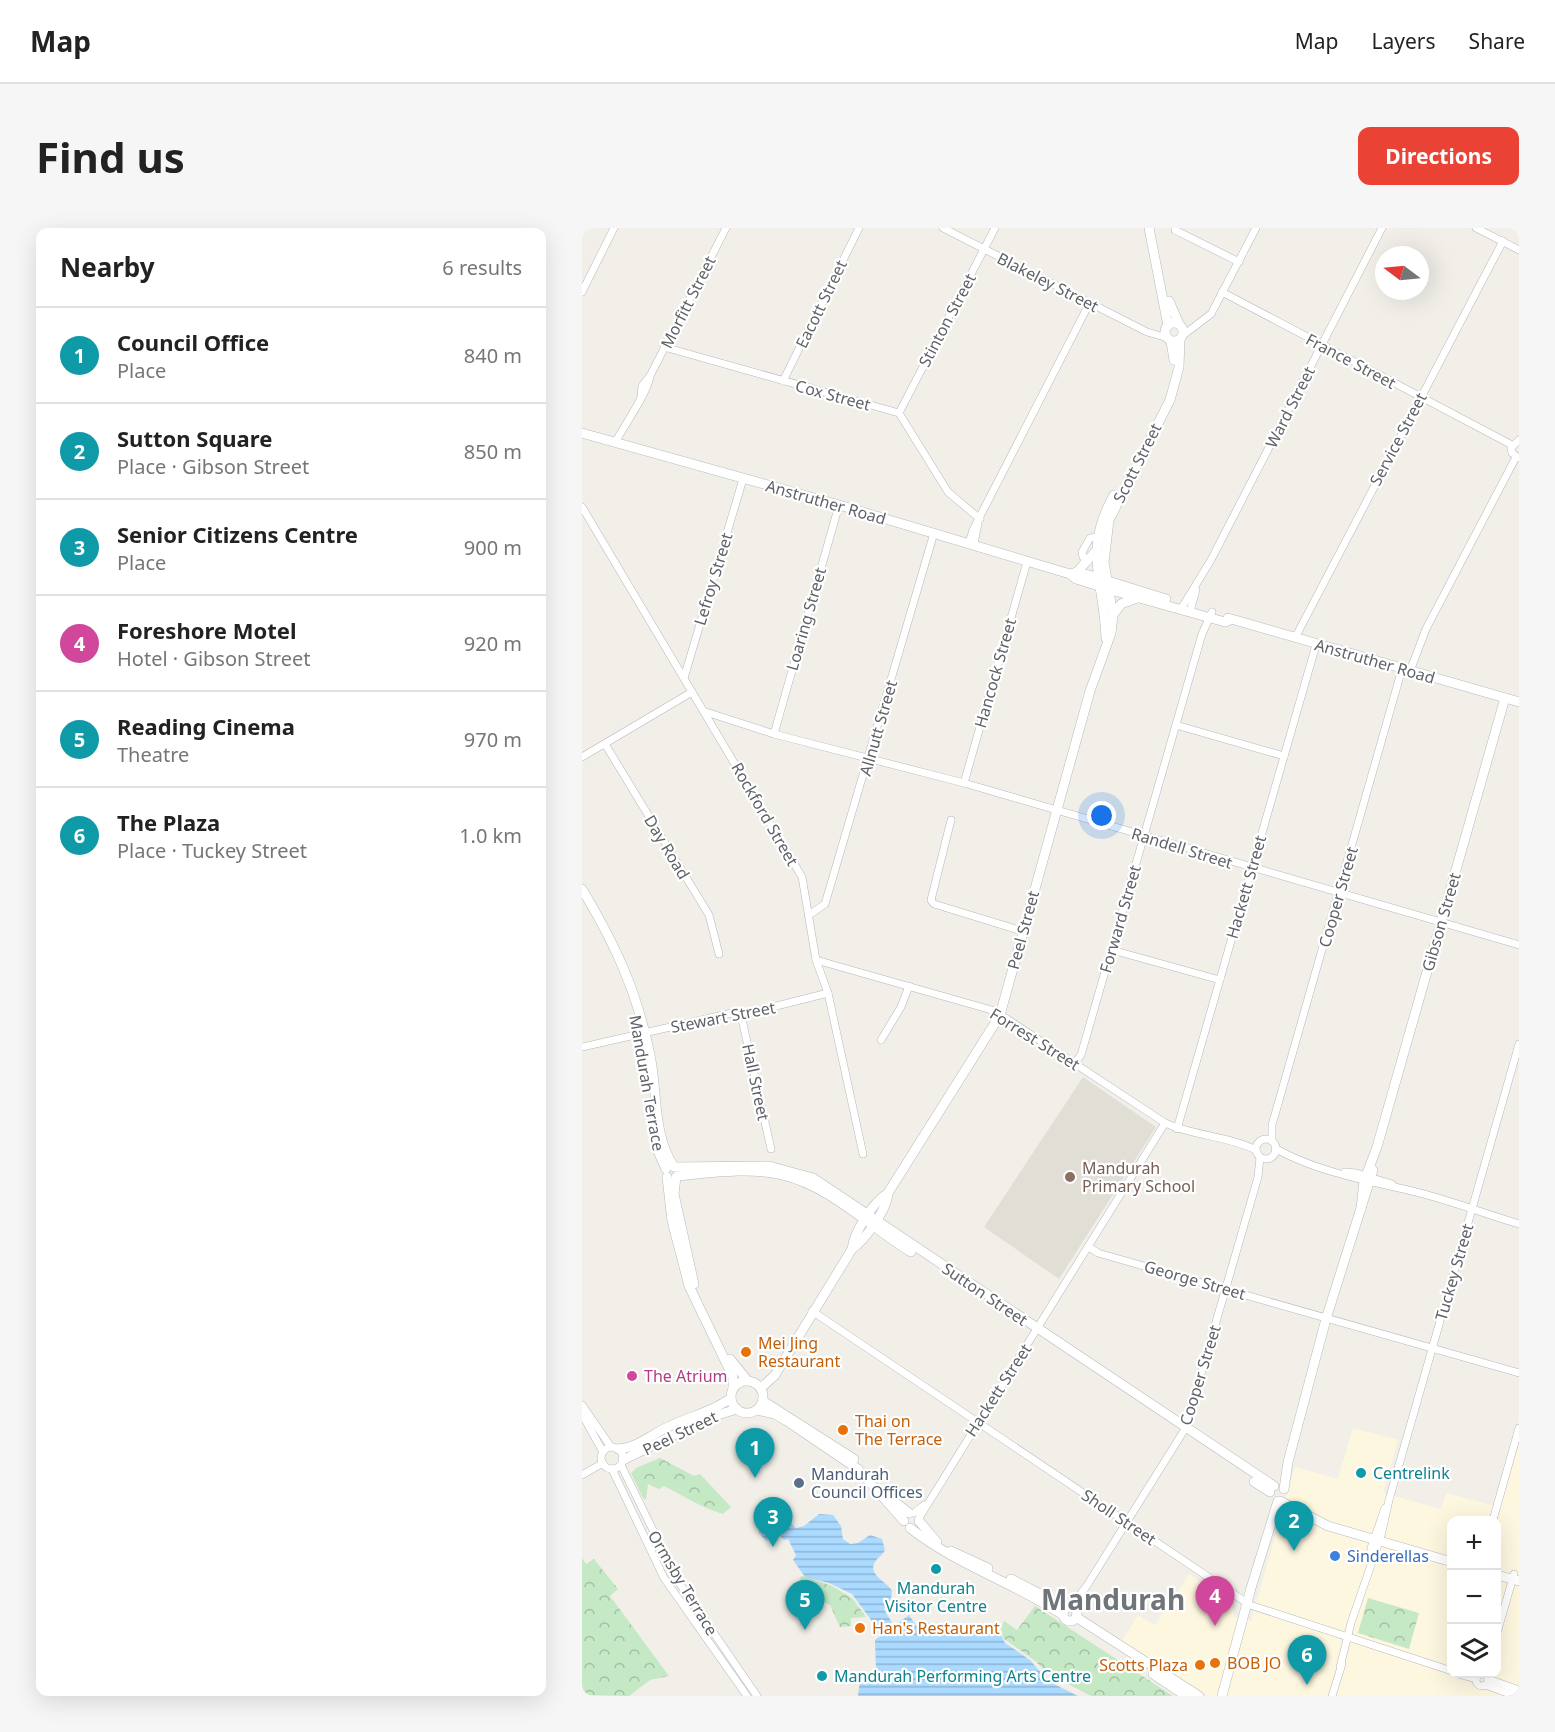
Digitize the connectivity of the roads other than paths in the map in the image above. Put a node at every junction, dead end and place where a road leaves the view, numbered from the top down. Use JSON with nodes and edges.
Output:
{"nodes":[{"id":1,"x":614,"y":228,"type":"edge"},
{"id":2,"x":726,"y":228,"type":"edge"},
{"id":3,"x":859,"y":228,"type":"edge"},
{"id":4,"x":943,"y":228,"type":"edge"},
{"id":5,"x":995,"y":228,"type":"edge"},
{"id":6,"x":1149,"y":228,"type":"edge"},
{"id":7,"x":1154,"y":228,"type":"edge"},
{"id":8,"x":1256,"y":228,"type":"edge"},
{"id":9,"x":1382,"y":228,"type":"edge"},
{"id":10,"x":1476,"y":228,"type":"edge"},
{"id":11,"x":1175,"y":230,"type":"dead end"},
{"id":12,"x":1503,"y":242,"type":"junction"},
{"id":13,"x":984,"y":249,"type":"junction"},
{"id":14,"x":1519,"y":250,"type":"edge"},
{"id":15,"x":1239,"y":261,"type":"junction"},
{"id":16,"x":582,"y":292,"type":"edge"},
{"id":17,"x":1222,"y":292,"type":"junction"},
{"id":18,"x":1089,"y":304,"type":"junction"},
{"id":19,"x":1168,"y":326,"type":"junction"},
{"id":20,"x":1154,"y":333,"type":"junction"},
{"id":21,"x":1177,"y":334,"type":"junction"},
{"id":22,"x":1322,"y":345,"type":"junction"},
{"id":23,"x":664,"y":347,"type":"junction"},
{"id":24,"x":783,"y":381,"type":"junction"},
{"id":25,"x":1420,"y":397,"type":"junction"},
{"id":26,"x":898,"y":413,"type":"junction"},
{"id":27,"x":582,"y":433,"type":"edge"},
{"id":28,"x":1519,"y":440,"type":"edge"},
{"id":29,"x":616,"y":441,"type":"junction"},
{"id":30,"x":1512,"y":445,"type":"junction"},
{"id":31,"x":1518,"y":457,"type":"edge"},
{"id":32,"x":743,"y":479,"type":"junction"},
{"id":33,"x":839,"y":505,"type":"junction"},
{"id":34,"x":582,"y":507,"type":"edge"},
{"id":35,"x":980,"y":518,"type":"junction"},
{"id":36,"x":934,"y":533,"type":"junction"},
{"id":37,"x":1096,"y":537,"type":"junction"},
{"id":38,"x":971,"y":544,"type":"junction"},
{"id":39,"x":1095,"y":552,"type":"junction"},
{"id":40,"x":1088,"y":559,"type":"dead end"},
{"id":41,"x":1027,"y":562,"type":"junction"},
{"id":42,"x":1073,"y":573,"type":"junction"},
{"id":43,"x":1104,"y":583,"type":"junction"},
{"id":44,"x":1140,"y":598,"type":"junction"},
{"id":45,"x":1186,"y":608,"type":"junction"},
{"id":46,"x":1209,"y":614,"type":"junction"},
{"id":47,"x":1113,"y":615,"type":"junction"},
{"id":48,"x":1295,"y":638,"type":"junction"},
{"id":49,"x":1106,"y":644,"type":"junction"},
{"id":50,"x":1316,"y":645,"type":"junction"},
{"id":51,"x":1406,"y":670,"type":"junction"},
{"id":52,"x":684,"y":678,"type":"junction"},
{"id":53,"x":692,"y":692,"type":"junction"},
{"id":54,"x":1505,"y":698,"type":"junction"},
{"id":55,"x":1519,"y":702,"type":"edge"},
{"id":56,"x":706,"y":712,"type":"junction"},
{"id":57,"x":1176,"y":725,"type":"junction"},
{"id":58,"x":774,"y":734,"type":"junction"},
{"id":59,"x":605,"y":744,"type":"junction"},
{"id":60,"x":1284,"y":756,"type":"junction"},
{"id":61,"x":582,"y":757,"type":"edge"},
{"id":62,"x":869,"y":760,"type":"junction"},
{"id":63,"x":964,"y":783,"type":"junction"},
{"id":64,"x":1056,"y":811,"type":"junction"},
{"id":65,"x":951,"y":820,"type":"dead end"},
{"id":66,"x":1144,"y":836,"type":"junction"},
{"id":67,"x":1251,"y":868,"type":"junction"},
{"id":68,"x":582,"y":889,"type":"edge"},
{"id":69,"x":1339,"y":893,"type":"junction"},
{"id":70,"x":582,"y":901,"type":"edge"},
{"id":71,"x":808,"y":915,"type":"junction"},
{"id":72,"x":1441,"y":923,"type":"junction"},
{"id":73,"x":1022,"y":931,"type":"junction"},
{"id":74,"x":1519,"y":945,"type":"edge"},
{"id":75,"x":1112,"y":950,"type":"junction"},
{"id":76,"x":719,"y":954,"type":"dead end"},
{"id":77,"x":816,"y":960,"type":"junction"},
{"id":78,"x":1220,"y":980,"type":"junction"},
{"id":79,"x":909,"y":986,"type":"junction"},
{"id":80,"x":828,"y":993,"type":"junction"},
{"id":81,"x":741,"y":1015,"type":"junction"},
{"id":82,"x":1000,"y":1015,"type":"junction"},
{"id":83,"x":643,"y":1034,"type":"junction"},
{"id":84,"x":881,"y":1040,"type":"dead end"},
{"id":85,"x":1519,"y":1044,"type":"edge"},
{"id":86,"x":582,"y":1047,"type":"edge"},
{"id":87,"x":1074,"y":1064,"type":"junction"},
{"id":88,"x":1165,"y":1123,"type":"junction"},
{"id":89,"x":1272,"y":1125,"type":"junction"},
{"id":90,"x":1177,"y":1129,"type":"junction"},
{"id":91,"x":1260,"y":1141,"type":"junction"},
{"id":92,"x":1242,"y":1143,"type":"junction"},
{"id":93,"x":1274,"y":1144,"type":"junction"},
{"id":94,"x":771,"y":1149,"type":"dead end"},
{"id":95,"x":863,"y":1154,"type":"dead end"},
{"id":96,"x":1263,"y":1156,"type":"junction"},
{"id":97,"x":1290,"y":1156,"type":"junction"},
{"id":98,"x":672,"y":1172,"type":"junction"},
{"id":99,"x":1368,"y":1179,"type":"junction"},
{"id":100,"x":1472,"y":1209,"type":"junction"},
{"id":101,"x":870,"y":1220,"type":"junction"},
{"id":102,"x":1519,"y":1224,"type":"edge"},
{"id":103,"x":1089,"y":1247,"type":"junction"},
{"id":104,"x":1225,"y":1289,"type":"junction"},
{"id":105,"x":812,"y":1311,"type":"junction"},
{"id":106,"x":1329,"y":1317,"type":"junction"},
{"id":107,"x":1036,"y":1331,"type":"junction"},
{"id":108,"x":1432,"y":1348,"type":"junction"},
{"id":109,"x":1519,"y":1373,"type":"edge"},
{"id":110,"x":755,"y":1384,"type":"junction"},
{"id":111,"x":733,"y":1388,"type":"junction"},
{"id":112,"x":731,"y":1398,"type":"junction"},
{"id":113,"x":763,"y":1401,"type":"junction"},
{"id":114,"x":582,"y":1405,"type":"edge"},
{"id":115,"x":737,"y":1409,"type":"junction"},
{"id":116,"x":757,"y":1410,"type":"junction"},
{"id":117,"x":582,"y":1414,"type":"edge"},
{"id":118,"x":978,"y":1421,"type":"junction"},
{"id":119,"x":1519,"y":1428,"type":"edge"},
{"id":120,"x":1184,"y":1431,"type":"junction"},
{"id":121,"x":615,"y":1448,"type":"junction"},
{"id":122,"x":603,"y":1452,"type":"junction"},
{"id":123,"x":622,"y":1462,"type":"junction"},
{"id":124,"x":603,"y":1463,"type":"junction"},
{"id":125,"x":612,"y":1469,"type":"junction"},
{"id":126,"x":582,"y":1475,"type":"edge"},
{"id":127,"x":1277,"y":1493,"type":"junction"},
{"id":128,"x":1494,"y":1516,"type":"edge"},
{"id":129,"x":912,"y":1519,"type":"junction"},
{"id":130,"x":1127,"y":1523,"type":"junction"},
{"id":131,"x":1378,"y":1538,"type":"junction"},
{"id":132,"x":1447,"y":1555,"type":"edge"},
{"id":133,"x":1447,"y":1560,"type":"edge"},
{"id":134,"x":1499,"y":1570,"type":"edge"},
{"id":135,"x":1501,"y":1575,"type":"edge"},
{"id":136,"x":1516,"y":1577,"type":"edge"},
{"id":137,"x":1247,"y":1602,"type":"junction"},
{"id":138,"x":1070,"y":1614,"type":"junction"},
{"id":139,"x":1500,"y":1624,"type":"edge"},
{"id":140,"x":1348,"y":1638,"type":"junction"},
{"id":141,"x":1447,"y":1669,"type":"edge"},
{"id":142,"x":1485,"y":1678,"type":"edge"},
{"id":143,"x":1486,"y":1678,"type":"edge"},
{"id":144,"x":1224,"y":1682,"type":"junction"},
{"id":145,"x":1519,"y":1690,"type":"edge"},
{"id":146,"x":747,"y":1696,"type":"edge"},
{"id":147,"x":757,"y":1696,"type":"edge"},
{"id":148,"x":1186,"y":1696,"type":"edge"},
{"id":149,"x":1199,"y":1696,"type":"edge"},
{"id":150,"x":1215,"y":1696,"type":"edge"},
{"id":151,"x":1222,"y":1696,"type":"edge"},
{"id":152,"x":1332,"y":1696,"type":"edge"},
{"id":153,"x":1516,"y":1696,"type":"edge"}],
"edges":[{"from":1,"to":16,"type":"street"},
{"from":2,"to":23,"type":"street","name":"Morfitt Street"},
{"from":3,"to":24,"type":"street","name":"Eacott Street"},
{"from":4,"to":13,"type":"street","name":"Blakeley Street"},
{"from":5,"to":13,"type":"street","name":"Stinton Street"},
{"from":6,"to":19,"type":"main road"},
{"from":7,"to":21,"type":"main road"},
{"from":8,"to":15,"type":"street"},
{"from":9,"to":22,"type":"street","name":"Ward Street"},
{"from":10,"to":12,"type":"street"},
{"from":11,"to":15,"type":"street"},
{"from":12,"to":14,"type":"street"},
{"from":12,"to":25,"type":"street","name":"Service Street"},
{"from":13,"to":18,"type":"street","name":"Blakeley Street"},
{"from":13,"to":26,"type":"street","name":"Stinton Street"},
{"from":15,"to":17,"type":"street"},
{"from":17,"to":21,"type":"street"},
{"from":17,"to":22,"type":"street","name":"France Street"},
{"from":18,"to":20,"type":"street","name":"Blakeley Street"},
{"from":18,"to":35,"type":"street"},
{"from":19,"to":20,"type":"street"},
{"from":19,"to":21,"type":"main road"},
{"from":20,"to":21,"type":"street","name":"Blakeley Street"},
{"from":21,"to":37,"type":"main road","name":"Scott Street"},
{"from":21,"to":43,"type":"main road","name":"Scott Street"},
{"from":22,"to":25,"type":"street","name":"France Street"},
{"from":22,"to":45,"type":"street","name":"Ward Street"},
{"from":23,"to":24,"type":"street","name":"Cox Street"},
{"from":23,"to":29,"type":"street","name":"Morfitt Street"},
{"from":24,"to":26,"type":"street","name":"Cox Street"},
{"from":25,"to":30,"type":"street","name":"France Street"},
{"from":25,"to":48,"type":"street","name":"Service Street"},
{"from":26,"to":35,"type":"street"},
{"from":27,"to":29,"type":"main road","name":"Anstruther Road"},
{"from":28,"to":30,"type":"street"},
{"from":29,"to":32,"type":"main road","name":"Anstruther Road"},
{"from":30,"to":31,"type":"street"},
{"from":31,"to":51,"type":"street","name":"Cooper Street"},
{"from":32,"to":33,"type":"main road","name":"Anstruther Road"},
{"from":32,"to":52,"type":"street","name":"Lefroy Street"},
{"from":33,"to":36,"type":"main road","name":"Anstruther Road"},
{"from":33,"to":58,"type":"street","name":"Loaring Street"},
{"from":34,"to":52,"type":"street","name":"Rockford Street"},
{"from":35,"to":38,"type":"street"},
{"from":36,"to":38,"type":"main road","name":"Anstruther Road"},
{"from":36,"to":62,"type":"street","name":"Allnutt Street"},
{"from":37,"to":39,"type":"main road","name":"Scott Street"},
{"from":37,"to":40,"type":"street"},
{"from":38,"to":41,"type":"main road","name":"Anstruther Road"},
{"from":39,"to":42,"type":"main road"},
{"from":39,"to":43,"type":"main road","name":"Scott Street"},
{"from":41,"to":42,"type":"main road","name":"Anstruther Road"},
{"from":41,"to":63,"type":"street","name":"Hancock Street"},
{"from":42,"to":43,"type":"main road","name":"Anstruther Road"},
{"from":43,"to":44,"type":"main road","name":"Anstruther Road"},
{"from":43,"to":45,"type":"main road","name":"Anstruther Road"},
{"from":43,"to":47,"type":"main road","name":"Peel Street"},
{"from":43,"to":49,"type":"main road","name":"Peel Street"},
{"from":44,"to":45,"type":"main road","name":"Anstruther Road"},
{"from":44,"to":47,"type":"main road"},
{"from":45,"to":46,"type":"main road","name":"Anstruther Road"},
{"from":46,"to":48,"type":"main road","name":"Anstruther Road"},
{"from":46,"to":57,"type":"street","name":"Forward Street"},
{"from":47,"to":49,"type":"main road","name":"Peel Street"},
{"from":48,"to":50,"type":"main road","name":"Anstruther Road"},
{"from":49,"to":64,"type":"main road","name":"Peel Street"},
{"from":50,"to":51,"type":"main road","name":"Anstruther Road"},
{"from":50,"to":60,"type":"street","name":"Hackett Street"},
{"from":51,"to":54,"type":"main road","name":"Anstruther Road"},
{"from":51,"to":69,"type":"street","name":"Cooper Street"},
{"from":52,"to":53,"type":"street","name":"Rockford Street"},
{"from":53,"to":56,"type":"street","name":"Rockford Street"},
{"from":53,"to":59,"type":"street"},
{"from":54,"to":55,"type":"main road","name":"Anstruther Road"},
{"from":54,"to":72,"type":"main road","name":"Gibson Street"},
{"from":56,"to":58,"type":"street","name":"Randell Street"},
{"from":56,"to":71,"type":"street","name":"Rockford Street"},
{"from":57,"to":60,"type":"street"},
{"from":57,"to":66,"type":"street","name":"Forward Street"},
{"from":58,"to":62,"type":"street","name":"Randell Street"},
{"from":59,"to":61,"type":"street"},
{"from":59,"to":76,"type":"street","name":"Day Road"},
{"from":60,"to":67,"type":"street","name":"Hackett Street"},
{"from":62,"to":63,"type":"street","name":"Randell Street"},
{"from":62,"to":71,"type":"street","name":"Allnutt Street"},
{"from":63,"to":64,"type":"street","name":"Randell Street"},
{"from":64,"to":66,"type":"street","name":"Randell Street"},
{"from":64,"to":73,"type":"main road","name":"Peel Street"},
{"from":65,"to":73,"type":"street"},
{"from":66,"to":67,"type":"street","name":"Randell Street"},
{"from":66,"to":75,"type":"street","name":"Forward Street"},
{"from":67,"to":69,"type":"street","name":"Randell Street"},
{"from":67,"to":78,"type":"street","name":"Hackett Street"},
{"from":68,"to":83,"type":"main road","name":"Mandurah Terrace"},
{"from":69,"to":72,"type":"street","name":"Randell Street"},
{"from":69,"to":89,"type":"street","name":"Cooper Street"},
{"from":70,"to":83,"type":"main road","name":"Mandurah Terrace"},
{"from":71,"to":77,"type":"street","name":"Rockford Street"},
{"from":72,"to":74,"type":"street","name":"Randell Street"},
{"from":72,"to":99,"type":"main road","name":"Gibson Street"},
{"from":73,"to":82,"type":"main road","name":"Peel Street"},
{"from":75,"to":78,"type":"street"},
{"from":75,"to":87,"type":"street","name":"Forward Street"},
{"from":77,"to":79,"type":"street","name":"Forrest Street"},
{"from":77,"to":80,"type":"street","name":"Rockford Street"},
{"from":78,"to":90,"type":"street","name":"Hackett Street"},
{"from":79,"to":82,"type":"street","name":"Forrest Street"},
{"from":79,"to":84,"type":"street"},
{"from":80,"to":81,"type":"street","name":"Stewart Street"},
{"from":80,"to":95,"type":"street","name":"Rockford Street"},
{"from":81,"to":83,"type":"street","name":"Stewart Street"},
{"from":81,"to":94,"type":"street","name":"Hall Street"},
{"from":82,"to":87,"type":"street","name":"Forrest Street"},
{"from":82,"to":101,"type":"main road","name":"Peel Street"},
{"from":83,"to":86,"type":"street","name":"Stewart Street"},
{"from":83,"to":98,"type":"main road","name":"Mandurah Terrace"},
{"from":85,"to":100,"type":"street","name":"Tuckey Street"},
{"from":87,"to":88,"type":"street","name":"Forrest Street"},
{"from":88,"to":90,"type":"street","name":"Forrest Street"},
{"from":88,"to":103,"type":"street","name":"Hackett Street"},
{"from":89,"to":91,"type":"street","name":"Cooper Street"},
{"from":89,"to":93,"type":"street","name":"Cooper Street"},
{"from":90,"to":92,"type":"street","name":"Forrest Street"},
{"from":91,"to":92,"type":"street","name":"Forrest Street"},
{"from":91,"to":93,"type":"street","name":"Forrest Street"},
{"from":91,"to":96,"type":"street","name":"Cooper Street"},
{"from":92,"to":96,"type":"street","name":"Forrest Street"},
{"from":93,"to":96,"type":"street"},
{"from":93,"to":97,"type":"street","name":"Forrest Street"},
{"from":96,"to":97,"type":"street","name":"Forrest Street"},
{"from":96,"to":104,"type":"street","name":"Cooper Street"},
{"from":97,"to":99,"type":"street","name":"Forrest Street"},
{"from":98,"to":101,"type":"main road","name":"Sutton Street"},
{"from":98,"to":110,"type":"main road","name":"Mandurah Terrace"},
{"from":98,"to":111,"type":"main road","name":"Mandurah Terrace"},
{"from":99,"to":100,"type":"street","name":"Forrest Street"},
{"from":99,"to":106,"type":"main road","name":"Gibson Street"},
{"from":100,"to":102,"type":"street","name":"Forrest Street"},
{"from":100,"to":108,"type":"street","name":"Tuckey Street"},
{"from":101,"to":105,"type":"main road","name":"Peel Street"},
{"from":101,"to":107,"type":"main road","name":"Sutton Street"},
{"from":103,"to":104,"type":"street","name":"George Street"},
{"from":103,"to":107,"type":"street","name":"Hackett Street"},
{"from":104,"to":106,"type":"street","name":"George Street"},
{"from":104,"to":120,"type":"street","name":"Cooper Street"},
{"from":105,"to":110,"type":"main road","name":"Peel Street"},
{"from":105,"to":118,"type":"street","name":"Sholl Street"},
{"from":106,"to":108,"type":"street","name":"George Street"},
{"from":106,"to":127,"type":"main road","name":"Gibson Street"},
{"from":107,"to":118,"type":"street","name":"Hackett Street"},
{"from":107,"to":120,"type":"main road","name":"Sutton Street"},
{"from":108,"to":109,"type":"street","name":"George Street"},
{"from":108,"to":131,"type":"street","name":"Tuckey Street"},
{"from":110,"to":111,"type":"main road"},
{"from":110,"to":113,"type":"main road"},
{"from":111,"to":112,"type":"main road"},
{"from":112,"to":115,"type":"main road"},
{"from":112,"to":121,"type":"main road","name":"Peel Street"},
{"from":113,"to":116,"type":"main road"},
{"from":113,"to":129,"type":"main road"},
{"from":114,"to":121,"type":"street"},
{"from":115,"to":116,"type":"main road"},
{"from":115,"to":123,"type":"main road","name":"Peel Street"},
{"from":116,"to":129,"type":"main road"},
{"from":117,"to":122,"type":"street"},
{"from":118,"to":129,"type":"street","name":"Hackett Street"},
{"from":118,"to":130,"type":"street","name":"Sholl Street"},
{"from":119,"to":128,"type":"street"},
{"from":120,"to":127,"type":"main road","name":"Sutton Street"},
{"from":120,"to":130,"type":"street","name":"Cooper Street"},
{"from":121,"to":122,"type":"street"},
{"from":121,"to":123,"type":"street","name":"Ormsby Terrace"},
{"from":122,"to":124,"type":"street"},
{"from":123,"to":125,"type":"street"},
{"from":123,"to":147,"type":"street","name":"Ormsby Terrace"},
{"from":124,"to":125,"type":"street"},
{"from":124,"to":126,"type":"street"},
{"from":125,"to":146,"type":"street","name":"Ormsby Terrace"},
{"from":127,"to":131,"type":"main road","name":"Sutton Street"},
{"from":127,"to":137,"type":"main road","name":"Gibson Street"},
{"from":129,"to":138,"type":"main road"},
{"from":130,"to":137,"type":"street","name":"Sholl Street"},
{"from":130,"to":138,"type":"street","name":"Cooper Street"},
{"from":131,"to":132,"type":"main road","name":"Sutton Street"},
{"from":131,"to":133,"type":"main road","name":"Sutton Street"},
{"from":131,"to":140,"type":"street","name":"Tuckey Street"},
{"from":134,"to":136,"type":"main road"},
{"from":135,"to":136,"type":"main road"},
{"from":136,"to":139,"type":"street"},
{"from":137,"to":140,"type":"street","name":"Sholl Street"},
{"from":137,"to":144,"type":"main road","name":"Gibson Street"},
{"from":138,"to":148,"type":"main road"},
{"from":138,"to":149,"type":"main road"},
{"from":140,"to":141,"type":"street","name":"Sholl Street"},
{"from":140,"to":152,"type":"street","name":"Tuckey Street"},
{"from":142,"to":153,"type":"street"},
{"from":143,"to":145,"type":"street"},
{"from":144,"to":150,"type":"main road","name":"Gibson Street"},
{"from":144,"to":151,"type":"main road","name":"Gibson Street"}]}
